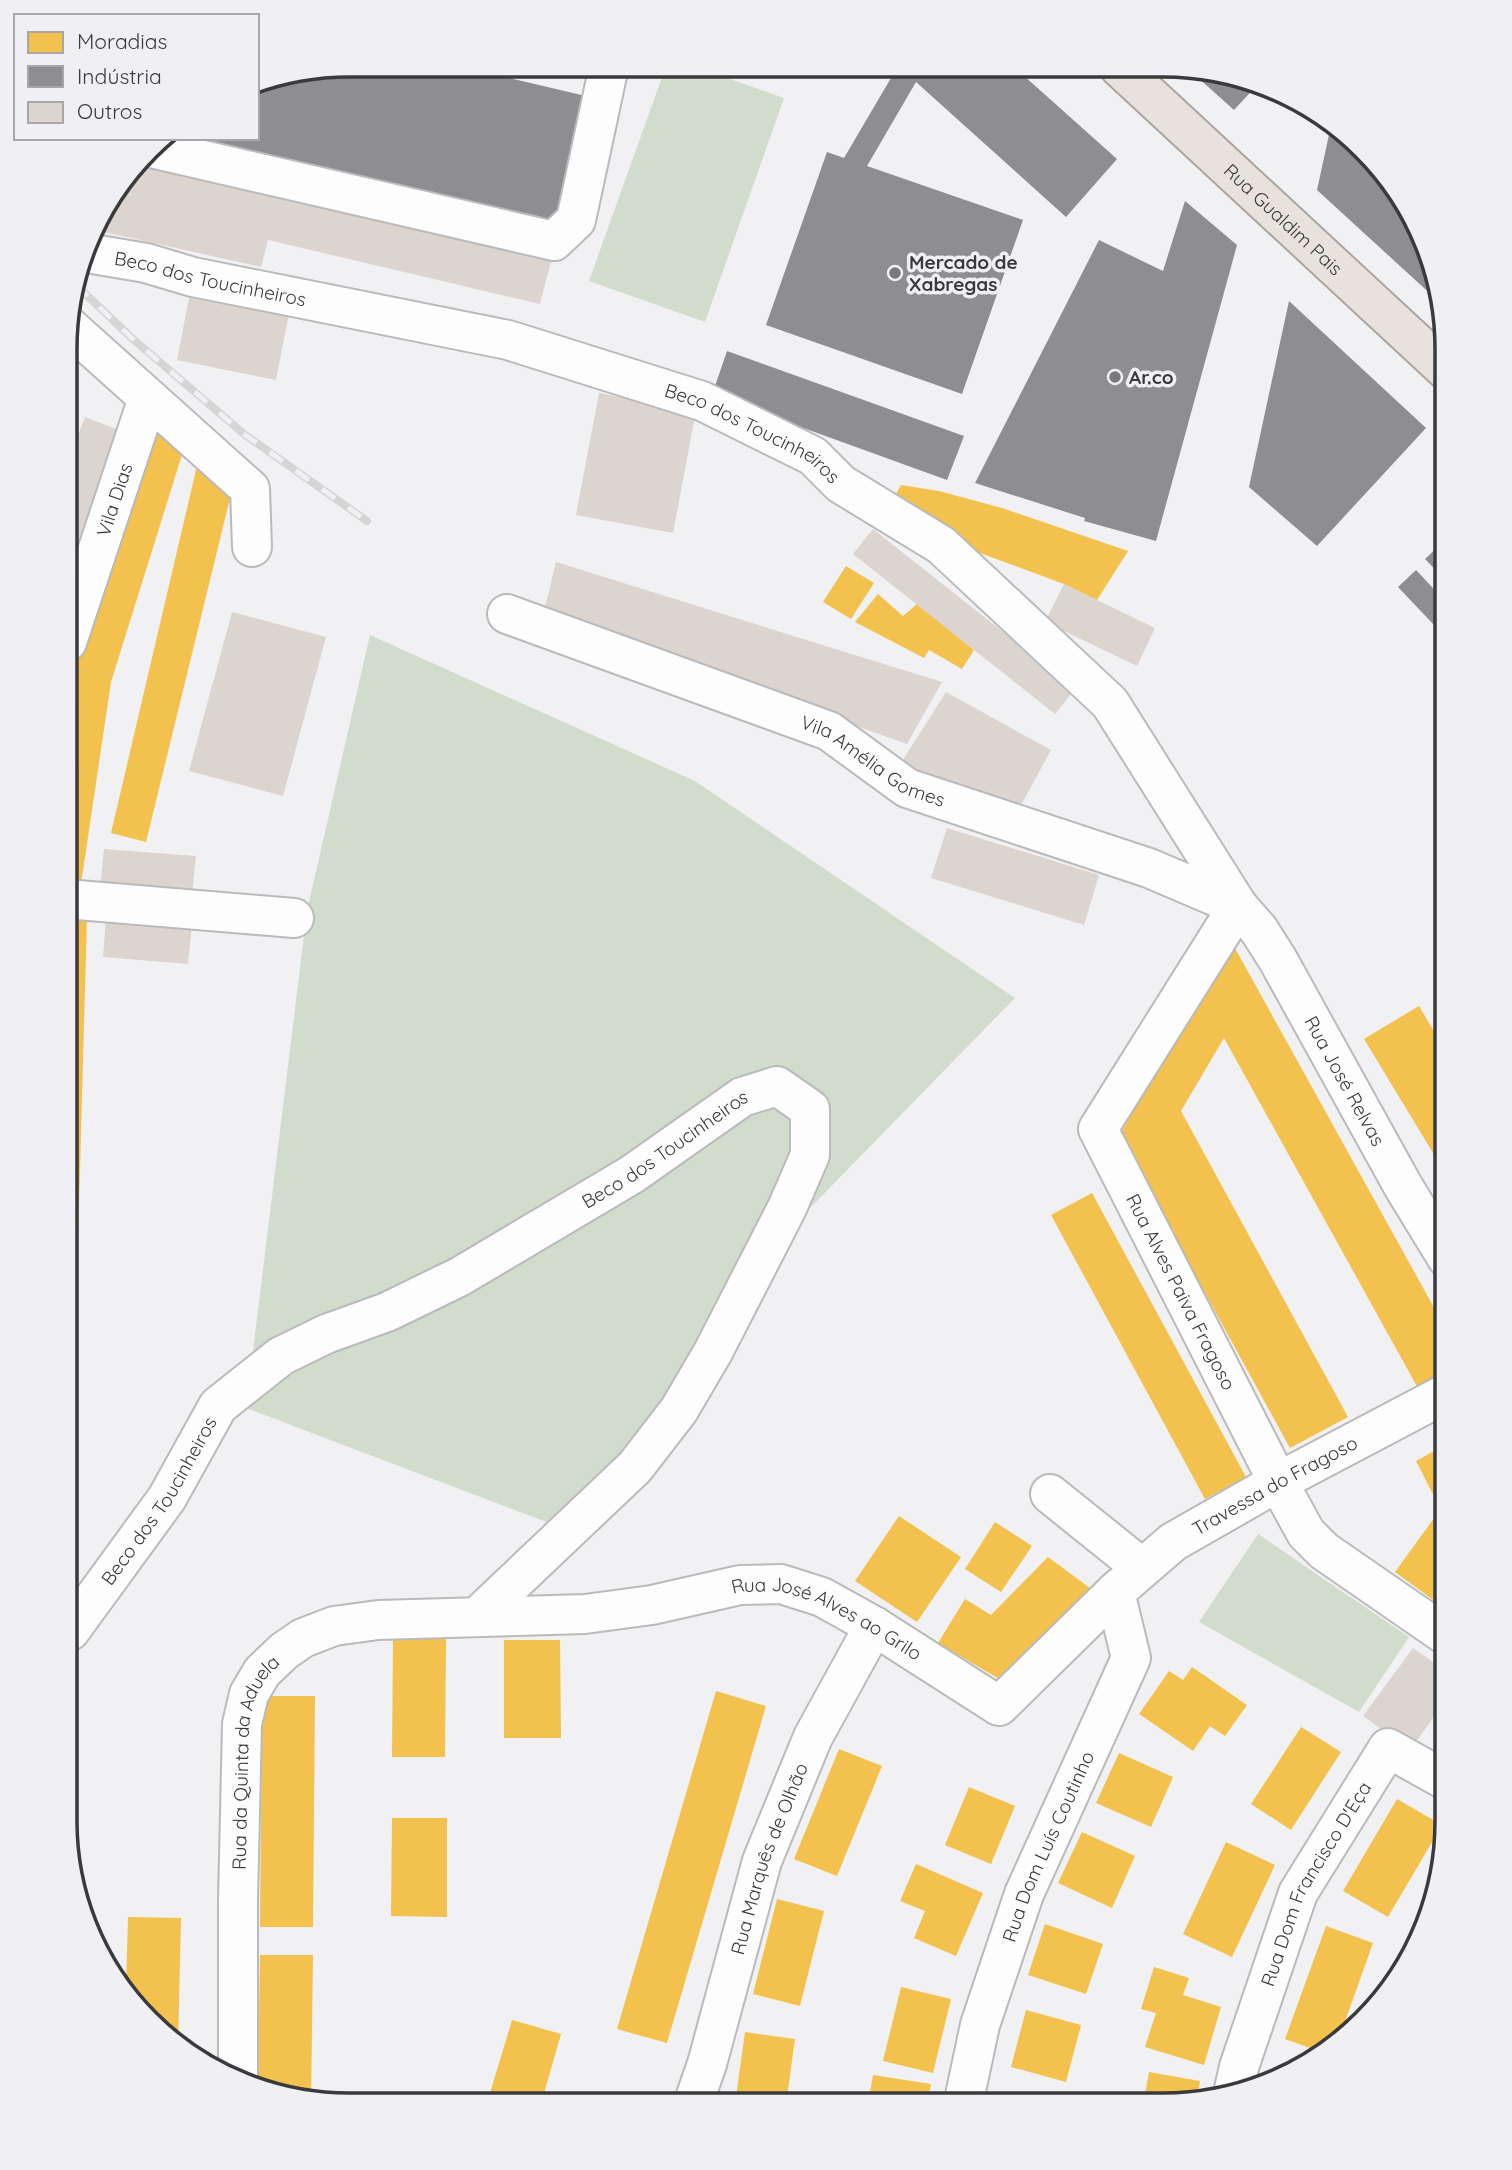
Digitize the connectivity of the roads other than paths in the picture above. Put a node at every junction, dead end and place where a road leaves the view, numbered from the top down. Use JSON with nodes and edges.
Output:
{"nodes":[{"id":1,"x":606,"y":77,"type":"edge"},
{"id":2,"x":1130,"y":77,"type":"edge"},
{"id":3,"x":163,"y":151,"type":"edge"},
{"id":4,"x":94,"y":254,"type":"edge"},
{"id":5,"x":78,"y":335,"type":"edge"},
{"id":6,"x":1435,"y":360,"type":"edge"},
{"id":7,"x":148,"y":398,"type":"junction"},
{"id":8,"x":252,"y":547,"type":"dead end"},
{"id":9,"x":77,"y":612,"type":"edge"},
{"id":10,"x":507,"y":614,"type":"dead end"},
{"id":11,"x":77,"y":900,"type":"edge"},
{"id":12,"x":1238,"y":906,"type":"junction"},
{"id":13,"x":295,"y":918,"type":"dead end"},
{"id":14,"x":1435,"y":1238,"type":"edge"},
{"id":15,"x":1435,"y":1399,"type":"edge"},
{"id":16,"x":1278,"y":1482,"type":"junction"},
{"id":17,"x":1050,"y":1494,"type":"dead end"},
{"id":18,"x":1129,"y":1580,"type":"junction"},
{"id":19,"x":478,"y":1617,"type":"junction"},
{"id":20,"x":77,"y":1621,"type":"edge"},
{"id":21,"x":874,"y":1626,"type":"junction"},
{"id":22,"x":1435,"y":1628,"type":"edge"},
{"id":23,"x":1435,"y":1774,"type":"edge"},
{"id":24,"x":238,"y":2069,"type":"edge"},
{"id":25,"x":1235,"y":2084,"type":"edge"},
{"id":26,"x":697,"y":2093,"type":"edge"},
{"id":27,"x":965,"y":2093,"type":"edge"}],
"edges":[{"from":1,"to":3,"type":"street"},
{"from":2,"to":6,"type":"main road","name":"Rua Gualdim Pais"},
{"from":4,"to":12,"type":"street","name":"Beco dos Toucinheiros"},
{"from":5,"to":7,"type":"street"},
{"from":7,"to":8,"type":"street"},
{"from":7,"to":9,"type":"street","name":"Vila Dias"},
{"from":10,"to":12,"type":"street","name":"Vila Amélia Gomes"},
{"from":11,"to":13,"type":"street"},
{"from":12,"to":14,"type":"street","name":"Rua José Relvas"},
{"from":12,"to":16,"type":"street","name":"Rua Alves Paiva Fragoso"},
{"from":15,"to":16,"type":"street","name":"Travessa do Fragoso"},
{"from":16,"to":18,"type":"street","name":"Travessa do Fragoso"},
{"from":16,"to":22,"type":"street","name":"Rua Alves Paiva Fragoso"},
{"from":17,"to":18,"type":"street"},
{"from":18,"to":21,"type":"street","name":"Rua José Alves ao Grilo"},
{"from":18,"to":27,"type":"street","name":"Rua Dom Luís Coutinho"},
{"from":19,"to":20,"type":"street","name":"Beco dos Toucinheiros"},
{"from":19,"to":21,"type":"street","name":"Rua José Alves ao Grilo"},
{"from":19,"to":24,"type":"street","name":"Rua da Quinta da Aduela"},
{"from":21,"to":26,"type":"street","name":"Rua Marquês de Olhão"},
{"from":23,"to":25,"type":"street","name":"Rua Dom Francisco D'Eça"}]}
